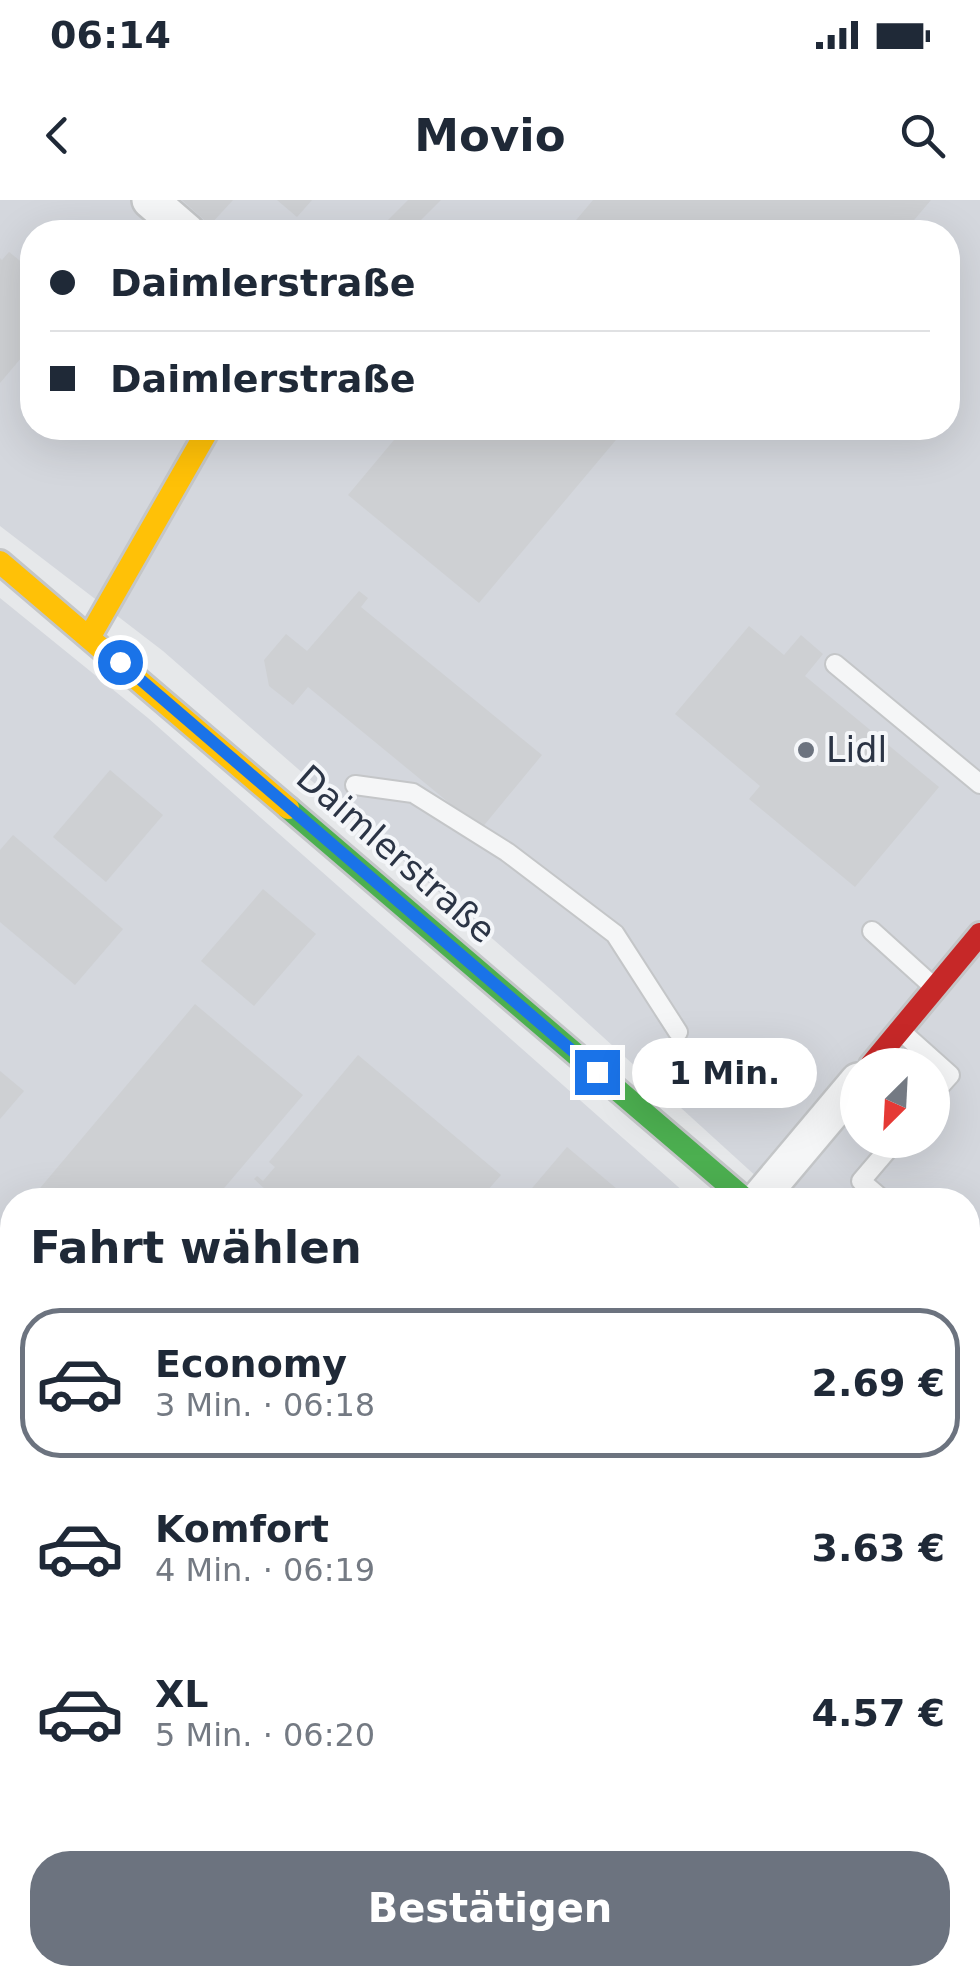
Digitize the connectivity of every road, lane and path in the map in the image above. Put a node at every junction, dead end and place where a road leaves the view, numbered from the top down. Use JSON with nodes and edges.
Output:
{"nodes":[{"id":1,"x":150,"y":200,"type":"edge"},
{"id":2,"x":173,"y":220,"type":"edge"},
{"id":3,"x":202,"y":440,"type":"edge"},
{"id":4,"x":0,"y":562,"type":"edge"},
{"id":5,"x":90,"y":636,"type":"junction"},
{"id":6,"x":834,"y":664,"type":"dead end"},
{"id":7,"x":980,"y":784,"type":"edge"},
{"id":8,"x":355,"y":785,"type":"dead end"},
{"id":9,"x":872,"y":931,"type":"dead end"},
{"id":10,"x":980,"y":934,"type":"edge"},
{"id":11,"x":935,"y":988,"type":"junction"},
{"id":12,"x":900,"y":1030,"type":"junction"},
{"id":13,"x":678,"y":1032,"type":"dead end"},
{"id":14,"x":885,"y":1048,"type":"edge"},
{"id":15,"x":920,"y":1048,"type":"edge"},
{"id":16,"x":840,"y":1102,"type":"edge"},
{"id":17,"x":881,"y":1158,"type":"edge"},
{"id":18,"x":732,"y":1188,"type":"edge"},
{"id":19,"x":768,"y":1188,"type":"edge"},
{"id":20,"x":870,"y":1188,"type":"edge"}],
"edges":[{"from":1,"to":2,"type":"street"},
{"from":3,"to":5,"type":"main road"},
{"from":4,"to":5,"type":"main road","name":"Daimlerstraße"},
{"from":5,"to":18,"type":"main road","name":"Daimlerstraße"},
{"from":6,"to":7,"type":"lane"},
{"from":8,"to":13,"type":"lane"},
{"from":9,"to":11,"type":"lane"},
{"from":10,"to":11,"type":"main road"},
{"from":11,"to":12,"type":"main road"},
{"from":12,"to":14,"type":"main road"},
{"from":12,"to":15,"type":"lane"},
{"from":16,"to":19,"type":"street"},
{"from":17,"to":20,"type":"lane"}]}
